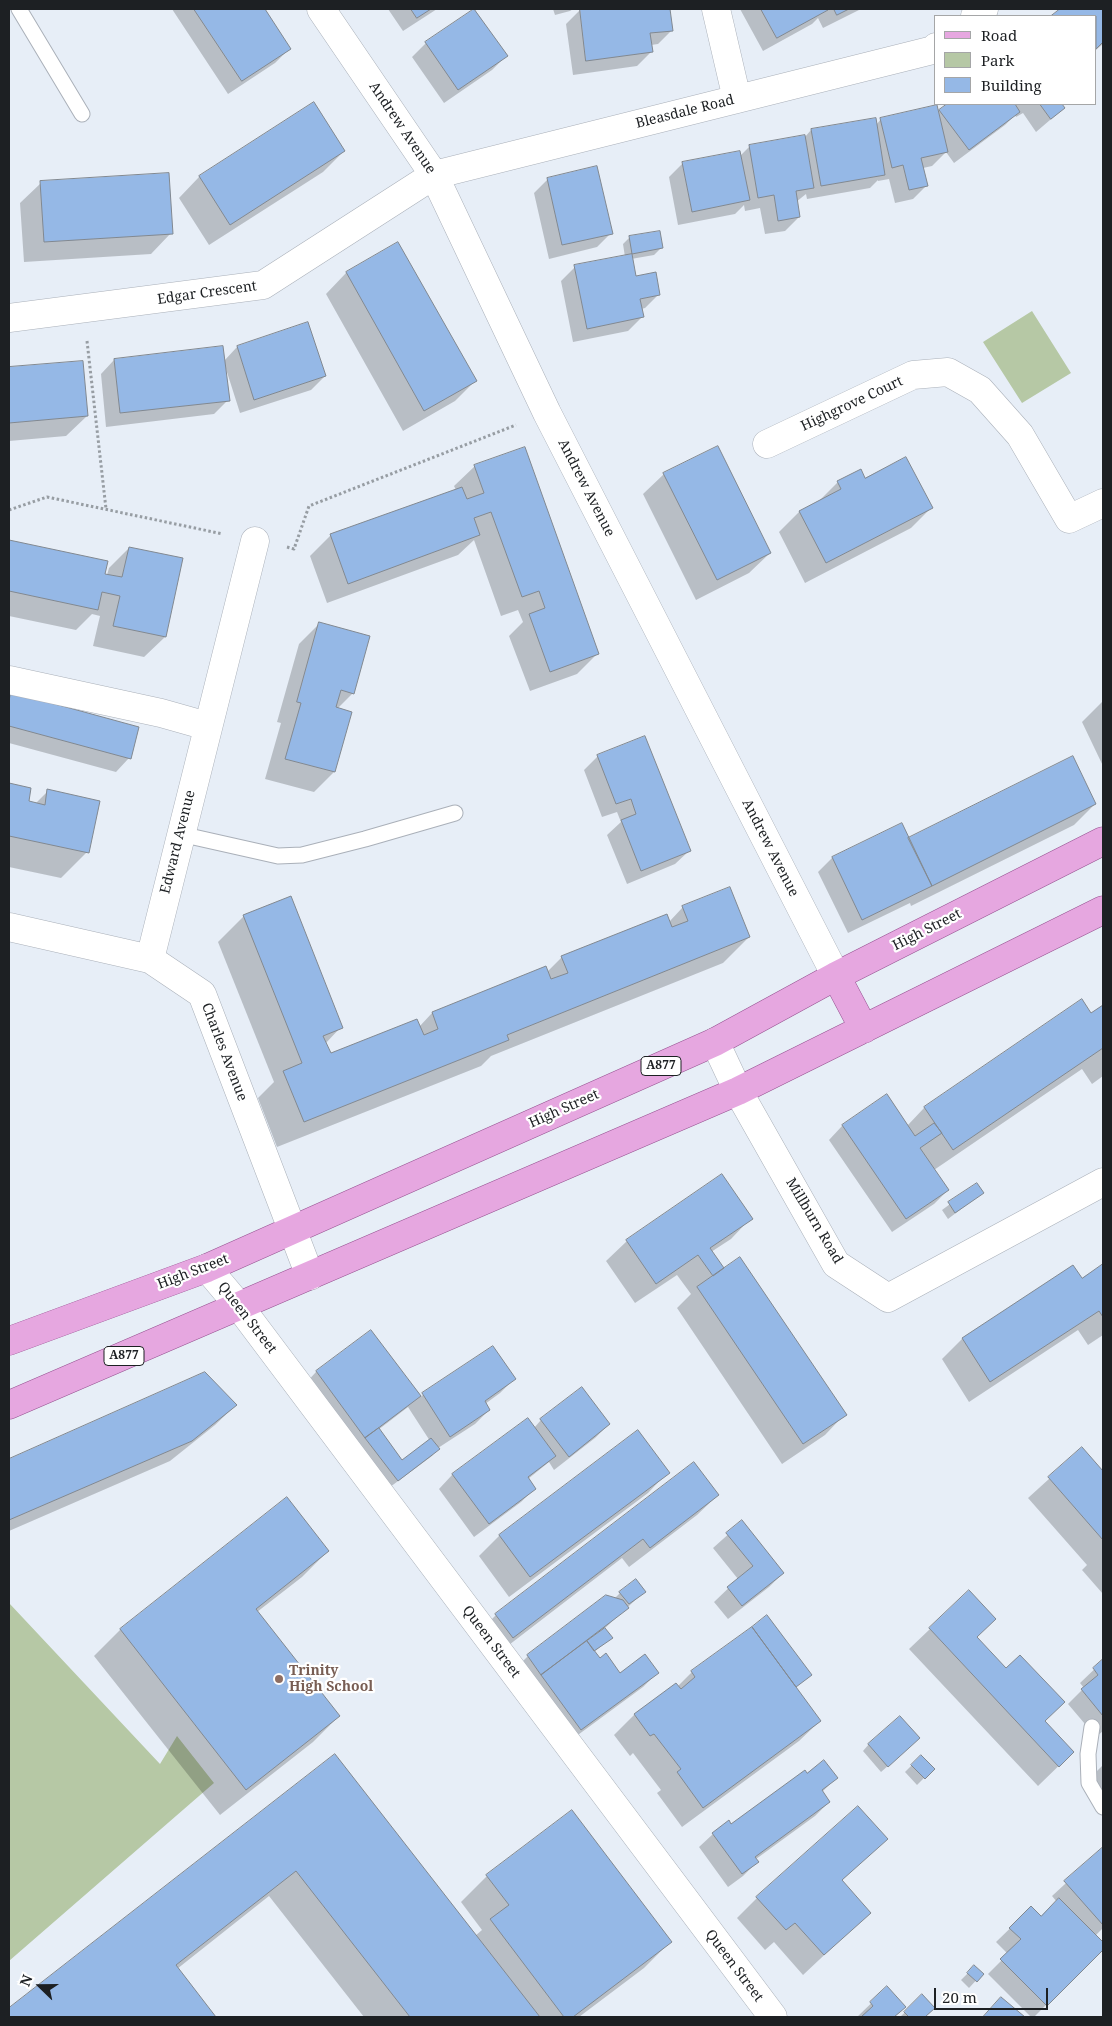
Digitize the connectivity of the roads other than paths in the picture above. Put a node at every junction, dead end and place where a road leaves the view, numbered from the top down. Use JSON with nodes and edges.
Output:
{"nodes":[{"id":1,"x":19,"y":9,"type":"edge"},
{"id":2,"x":321,"y":9,"type":"edge"},
{"id":3,"x":716,"y":9,"type":"edge"},
{"id":4,"x":934,"y":49,"type":"edge"},
{"id":5,"x":736,"y":99,"type":"junction"},
{"id":6,"x":82,"y":114,"type":"dead end"},
{"id":7,"x":434,"y":175,"type":"junction"},
{"id":8,"x":9,"y":318,"type":"edge"},
{"id":9,"x":767,"y":444,"type":"dead end"},
{"id":10,"x":1103,"y":504,"type":"edge"},
{"id":11,"x":254,"y":541,"type":"road end"},
{"id":12,"x":9,"y":680,"type":"edge"},
{"id":13,"x":207,"y":726,"type":"junction"},
{"id":14,"x":455,"y":813,"type":"dead end"},
{"id":15,"x":180,"y":834,"type":"junction"},
{"id":16,"x":1103,"y":841,"type":"edge"},
{"id":17,"x":1103,"y":910,"type":"edge"},
{"id":18,"x":9,"y":928,"type":"edge"},
{"id":19,"x":150,"y":959,"type":"junction"},
{"id":20,"x":836,"y":976,"type":"junction"},
{"id":21,"x":864,"y":1029,"type":"junction"},
{"id":22,"x":715,"y":1042,"type":"junction"},
{"id":23,"x":738,"y":1091,"type":"junction"},
{"id":24,"x":1103,"y":1182,"type":"edge"},
{"id":25,"x":292,"y":1230,"type":"junction"},
{"id":26,"x":207,"y":1268,"type":"junction"},
{"id":27,"x":310,"y":1276,"type":"junction"},
{"id":28,"x":239,"y":1306,"type":"junction"},
{"id":29,"x":9,"y":1341,"type":"edge"},
{"id":30,"x":9,"y":1405,"type":"edge"},
{"id":31,"x":1092,"y":1727,"type":"dead end"},
{"id":32,"x":1103,"y":1807,"type":"edge"},
{"id":33,"x":773,"y":2017,"type":"edge"}],
"edges":[{"from":1,"to":6,"type":"lane"},
{"from":2,"to":7,"type":"street","name":"Andrew Avenue"},
{"from":3,"to":5,"type":"street"},
{"from":4,"to":5,"type":"street","name":"Bleasdale Road"},
{"from":5,"to":7,"type":"street","name":"Bleasdale Road"},
{"from":7,"to":8,"type":"street","name":"Edgar Crescent"},
{"from":7,"to":20,"type":"street","name":"Andrew Avenue"},
{"from":9,"to":10,"type":"street","name":"Highgrove Court"},
{"from":11,"to":13,"type":"street","name":"Edward Avenue"},
{"from":12,"to":13,"type":"street"},
{"from":13,"to":15,"type":"street","name":"Edward Avenue"},
{"from":14,"to":15,"type":"lane"},
{"from":15,"to":19,"type":"street","name":"Edward Avenue"},
{"from":16,"to":20,"type":"main road","name":"High Street","number":"A877"},
{"from":17,"to":21,"type":"main road","number":"A877"},
{"from":18,"to":19,"type":"street","name":"Charles Avenue"},
{"from":19,"to":25,"type":"street","name":"Charles Avenue"},
{"from":20,"to":21,"type":"main road"},
{"from":20,"to":22,"type":"main road","name":"High Street","number":"A877"},
{"from":21,"to":23,"type":"main road","number":"A877"},
{"from":22,"to":23,"type":"street","name":"Millburn Road"},
{"from":22,"to":25,"type":"main road","name":"High Street","number":"A877"},
{"from":23,"to":24,"type":"street","name":"Millburn Road"},
{"from":23,"to":27,"type":"main road","number":"A877"},
{"from":25,"to":26,"type":"main road","name":"High Street","number":"A877"},
{"from":25,"to":27,"type":"street","name":"Charles Avenue"},
{"from":26,"to":28,"type":"street","name":"Queen Street"},
{"from":26,"to":29,"type":"main road","name":"High Street","number":"A877"},
{"from":27,"to":28,"type":"main road","number":"A877"},
{"from":28,"to":30,"type":"main road","number":"A877"},
{"from":28,"to":33,"type":"street","name":"Queen Street"},
{"from":31,"to":32,"type":"lane"}]}
